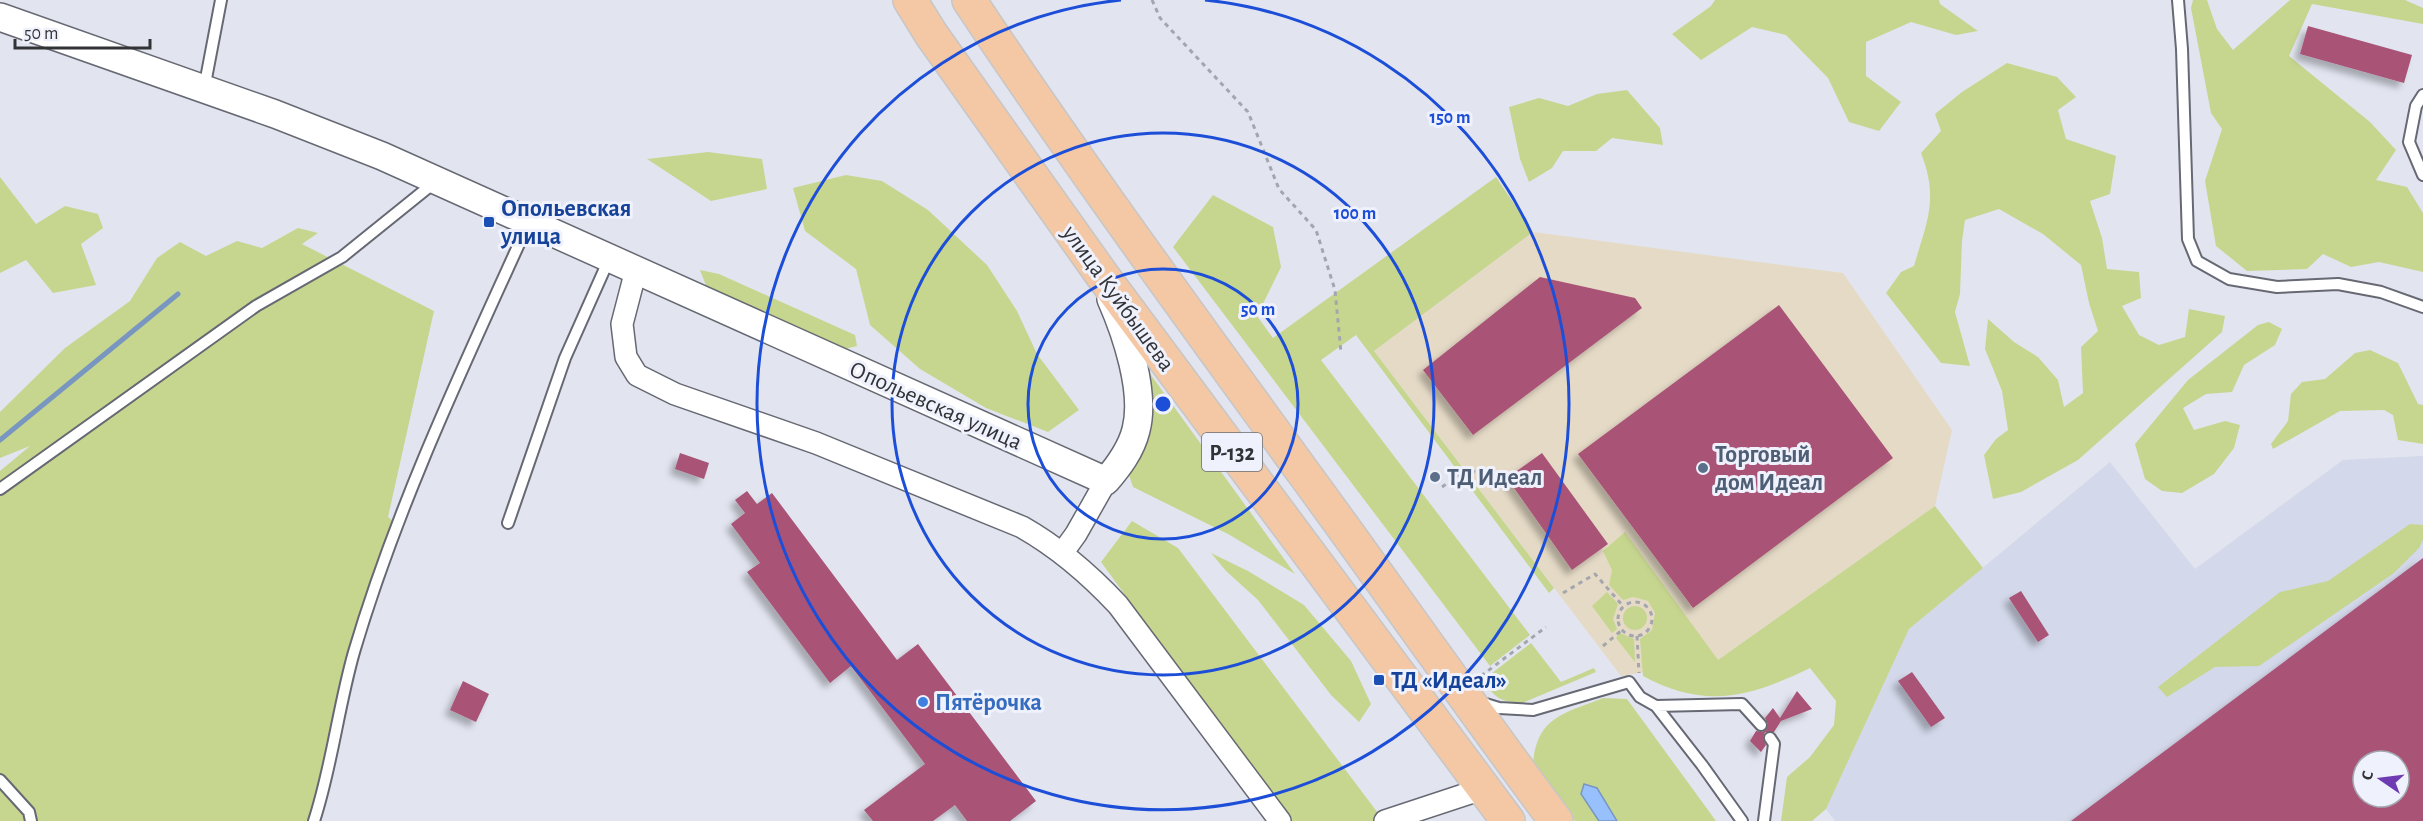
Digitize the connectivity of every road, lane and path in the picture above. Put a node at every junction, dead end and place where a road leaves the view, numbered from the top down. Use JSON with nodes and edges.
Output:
{"nodes":[{"id":1,"x":221,"y":0,"type":"edge"},
{"id":2,"x":910,"y":0,"type":"edge"},
{"id":3,"x":969,"y":0,"type":"edge"},
{"id":4,"x":1152,"y":0,"type":"edge"},
{"id":5,"x":2178,"y":0,"type":"edge"},
{"id":6,"x":0,"y":17,"type":"edge"},
{"id":7,"x":204,"y":89,"type":"junction"},
{"id":8,"x":2423,"y":95,"type":"edge"},
{"id":9,"x":2423,"y":175,"type":"edge"},
{"id":10,"x":437,"y":180,"type":"junction"},
{"id":11,"x":530,"y":221,"type":"junction"},
{"id":12,"x":610,"y":257,"type":"junction"},
{"id":13,"x":636,"y":270,"type":"junction"},
{"id":14,"x":1102,"y":275,"type":"junction"},
{"id":15,"x":2423,"y":307,"type":"edge"},
{"id":16,"x":1341,"y":353,"type":"dead end"},
{"id":17,"x":1475,"y":472,"type":"dead end"},
{"id":18,"x":1106,"y":482,"type":"junction"},
{"id":19,"x":1442,"y":487,"type":"dead end"},
{"id":20,"x":0,"y":489,"type":"edge"},
{"id":21,"x":508,"y":523,"type":"dead end"},
{"id":22,"x":1063,"y":552,"type":"junction"},
{"id":23,"x":1563,"y":592,"type":"dead end"},
{"id":24,"x":1623,"y":606,"type":"junction"},
{"id":25,"x":1546,"y":627,"type":"dead end"},
{"id":26,"x":1622,"y":630,"type":"junction"},
{"id":27,"x":1637,"y":636,"type":"junction"},
{"id":28,"x":1603,"y":646,"type":"dead end"},
{"id":29,"x":1472,"y":687,"type":"junction"},
{"id":30,"x":1640,"y":697,"type":"junction"},
{"id":31,"x":1656,"y":706,"type":"junction"},
{"id":32,"x":1761,"y":725,"type":"dead end"},
{"id":33,"x":1770,"y":738,"type":"dead end"},
{"id":34,"x":0,"y":780,"type":"edge"},
{"id":35,"x":1482,"y":789,"type":"junction"},
{"id":36,"x":31,"y":821,"type":"edge"},
{"id":37,"x":315,"y":821,"type":"edge"},
{"id":38,"x":1280,"y":821,"type":"edge"},
{"id":39,"x":1384,"y":821,"type":"edge"},
{"id":40,"x":1508,"y":821,"type":"edge"},
{"id":41,"x":1556,"y":821,"type":"edge"},
{"id":42,"x":1742,"y":821,"type":"edge"},
{"id":43,"x":1764,"y":821,"type":"edge"}],
"edges":[{"from":1,"to":7,"type":"lane"},
{"from":2,"to":14,"type":"highway","name":"улица Куйбышева","number":"Р-132"},
{"from":3,"to":29,"type":"highway","name":"улица Куйбышева","number":"Р-132"},
{"from":4,"to":16,"type":"path"},
{"from":5,"to":15,"type":"lane"},
{"from":6,"to":7,"type":"street","name":"Опольевская улица"},
{"from":7,"to":10,"type":"street","name":"Опольевская улица"},
{"from":8,"to":9,"type":"lane"},
{"from":10,"to":11,"type":"street","name":"Опольевская улица"},
{"from":10,"to":20,"type":"lane"},
{"from":11,"to":12,"type":"street","name":"Опольевская улица"},
{"from":11,"to":37,"type":"lane"},
{"from":12,"to":13,"type":"street","name":"Опольевская улица"},
{"from":12,"to":21,"type":"lane"},
{"from":13,"to":18,"type":"street","name":"Опольевская улица"},
{"from":13,"to":22,"type":"street"},
{"from":14,"to":18,"type":"street"},
{"from":14,"to":35,"type":"highway","name":"улица Куйбышева","number":"Р-132"},
{"from":17,"to":19,"type":"path"},
{"from":18,"to":22,"type":"street"},
{"from":22,"to":38,"type":"street"},
{"from":23,"to":24,"type":"path"},
{"from":24,"to":26,"type":"path"},
{"from":24,"to":27,"type":"path"},
{"from":25,"to":29,"type":"path"},
{"from":26,"to":27,"type":"path"},
{"from":26,"to":28,"type":"path"},
{"from":27,"to":30,"type":"path"},
{"from":29,"to":30,"type":"lane"},
{"from":29,"to":41,"type":"highway","name":"улица Куйбышева","number":"Р-132"},
{"from":30,"to":31,"type":"lane"},
{"from":31,"to":32,"type":"lane"},
{"from":31,"to":42,"type":"lane"},
{"from":33,"to":43,"type":"lane"},
{"from":34,"to":36,"type":"lane"},
{"from":35,"to":39,"type":"street"},
{"from":35,"to":40,"type":"highway","name":"улица Куйбышева","number":"Р-132"}]}
